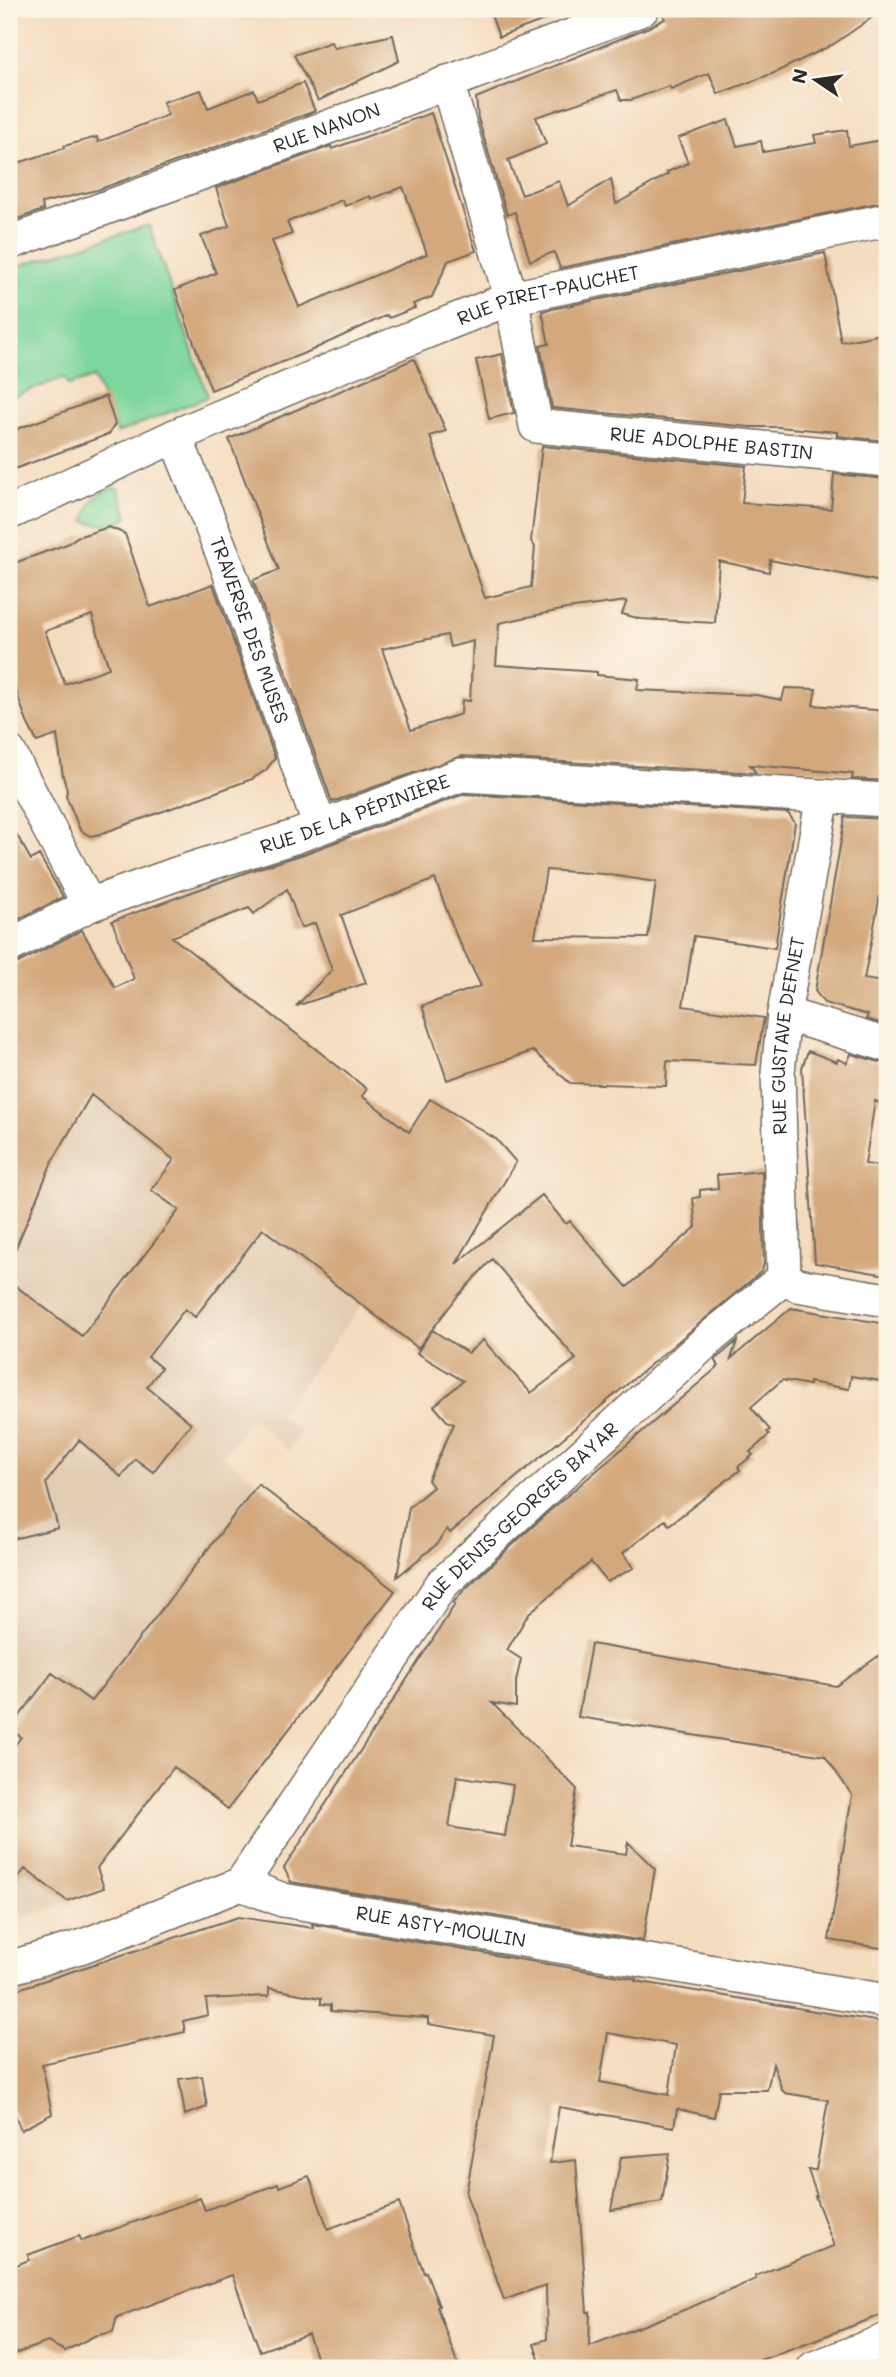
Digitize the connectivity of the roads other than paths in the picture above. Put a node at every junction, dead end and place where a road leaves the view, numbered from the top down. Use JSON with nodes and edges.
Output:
{"nodes":[{"id":1,"x":642,"y":9,"type":"edge"},
{"id":2,"x":447,"y":82,"type":"junction"},
{"id":3,"x":887,"y":220,"type":"edge"},
{"id":4,"x":9,"y":243,"type":"edge"},
{"id":5,"x":511,"y":298,"type":"junction"},
{"id":6,"x":176,"y":436,"type":"junction"},
{"id":7,"x":887,"y":460,"type":"edge"},
{"id":8,"x":9,"y":513,"type":"edge"},
{"id":9,"x":9,"y":751,"type":"edge"},
{"id":10,"x":823,"y":796,"type":"junction"},
{"id":11,"x":887,"y":800,"type":"edge"},
{"id":12,"x":320,"y":827,"type":"junction"},
{"id":13,"x":89,"y":905,"type":"junction"},
{"id":14,"x":9,"y":946,"type":"edge"},
{"id":15,"x":784,"y":1014,"type":"junction"},
{"id":16,"x":887,"y":1045,"type":"edge"},
{"id":17,"x":784,"y":1278,"type":"junction"},
{"id":18,"x":887,"y":1300,"type":"edge"},
{"id":19,"x":241,"y":1884,"type":"junction"},
{"id":20,"x":9,"y":1968,"type":"edge"},
{"id":21,"x":887,"y":2001,"type":"edge"},
{"id":22,"x":887,"y":2340,"type":"edge"},
{"id":23,"x":814,"y":2368,"type":"edge"}],
"edges":[{"from":1,"to":2,"type":"street","name":"RUE NANON"},
{"from":2,"to":4,"type":"street","name":"RUE NANON"},
{"from":2,"to":5,"type":"street"},
{"from":3,"to":5,"type":"street","name":"RUE PIRET-PAUCHET"},
{"from":5,"to":6,"type":"street","name":"RUE PIRET-PAUCHET"},
{"from":5,"to":7,"type":"street","name":"RUE ADOLPHE BASTIN"},
{"from":6,"to":8,"type":"street"},
{"from":6,"to":12,"type":"street","name":"TRAVERSE DES MUSES"},
{"from":9,"to":13,"type":"street"},
{"from":10,"to":11,"type":"street","name":"RUE DE LA PÉPINIÈRE"},
{"from":10,"to":12,"type":"street","name":"RUE DE LA PÉPINIÈRE"},
{"from":10,"to":15,"type":"street","name":"RUE GUSTAVE DEFNET"},
{"from":12,"to":13,"type":"street","name":"RUE DE LA PÉPINIÈRE"},
{"from":13,"to":14,"type":"street","name":"RUE DE LA PÉPINIÈRE"},
{"from":15,"to":16,"type":"street"},
{"from":15,"to":17,"type":"street","name":"RUE GUSTAVE DEFNET"},
{"from":17,"to":18,"type":"street"},
{"from":17,"to":19,"type":"street","name":"RUE DENIS-GEORGES BAYAR"},
{"from":19,"to":20,"type":"street"},
{"from":19,"to":21,"type":"street","name":"RUE ASTY-MOULIN"},
{"from":22,"to":23,"type":"street"}]}
